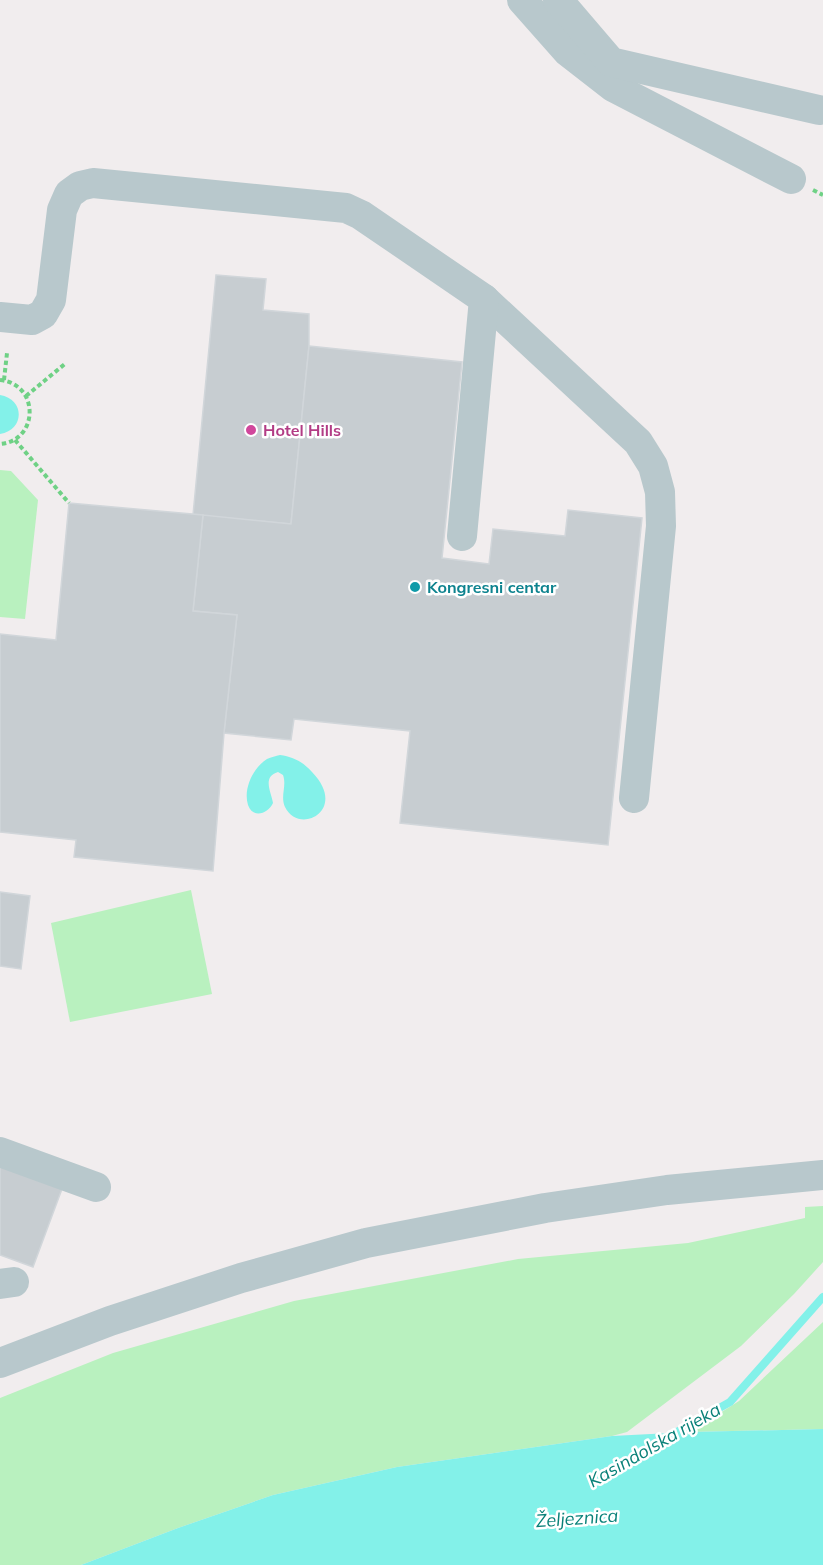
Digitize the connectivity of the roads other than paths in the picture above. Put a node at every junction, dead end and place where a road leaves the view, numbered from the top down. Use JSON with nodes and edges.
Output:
{"nodes":[{"id":1,"x":522,"y":0,"type":"edge"},
{"id":2,"x":558,"y":0,"type":"edge"},
{"id":3,"x":819,"y":110,"type":"dead end"},
{"id":4,"x":791,"y":179,"type":"dead end"},
{"id":5,"x":484,"y":299,"type":"junction"},
{"id":6,"x":0,"y":317,"type":"edge"},
{"id":7,"x":462,"y":536,"type":"dead end"},
{"id":8,"x":634,"y":798,"type":"dead end"},
{"id":9,"x":0,"y":1152,"type":"edge"},
{"id":10,"x":812,"y":1176,"type":"edge"},
{"id":11,"x":96,"y":1187,"type":"dead end"},
{"id":12,"x":0,"y":1363,"type":"edge"}],
"edges":[{"from":1,"to":4,"type":"street"},
{"from":2,"to":3,"type":"street"},
{"from":5,"to":6,"type":"street"},
{"from":5,"to":7,"type":"street"},
{"from":5,"to":8,"type":"street"},
{"from":9,"to":11,"type":"street"},
{"from":10,"to":12,"type":"street"}]}
